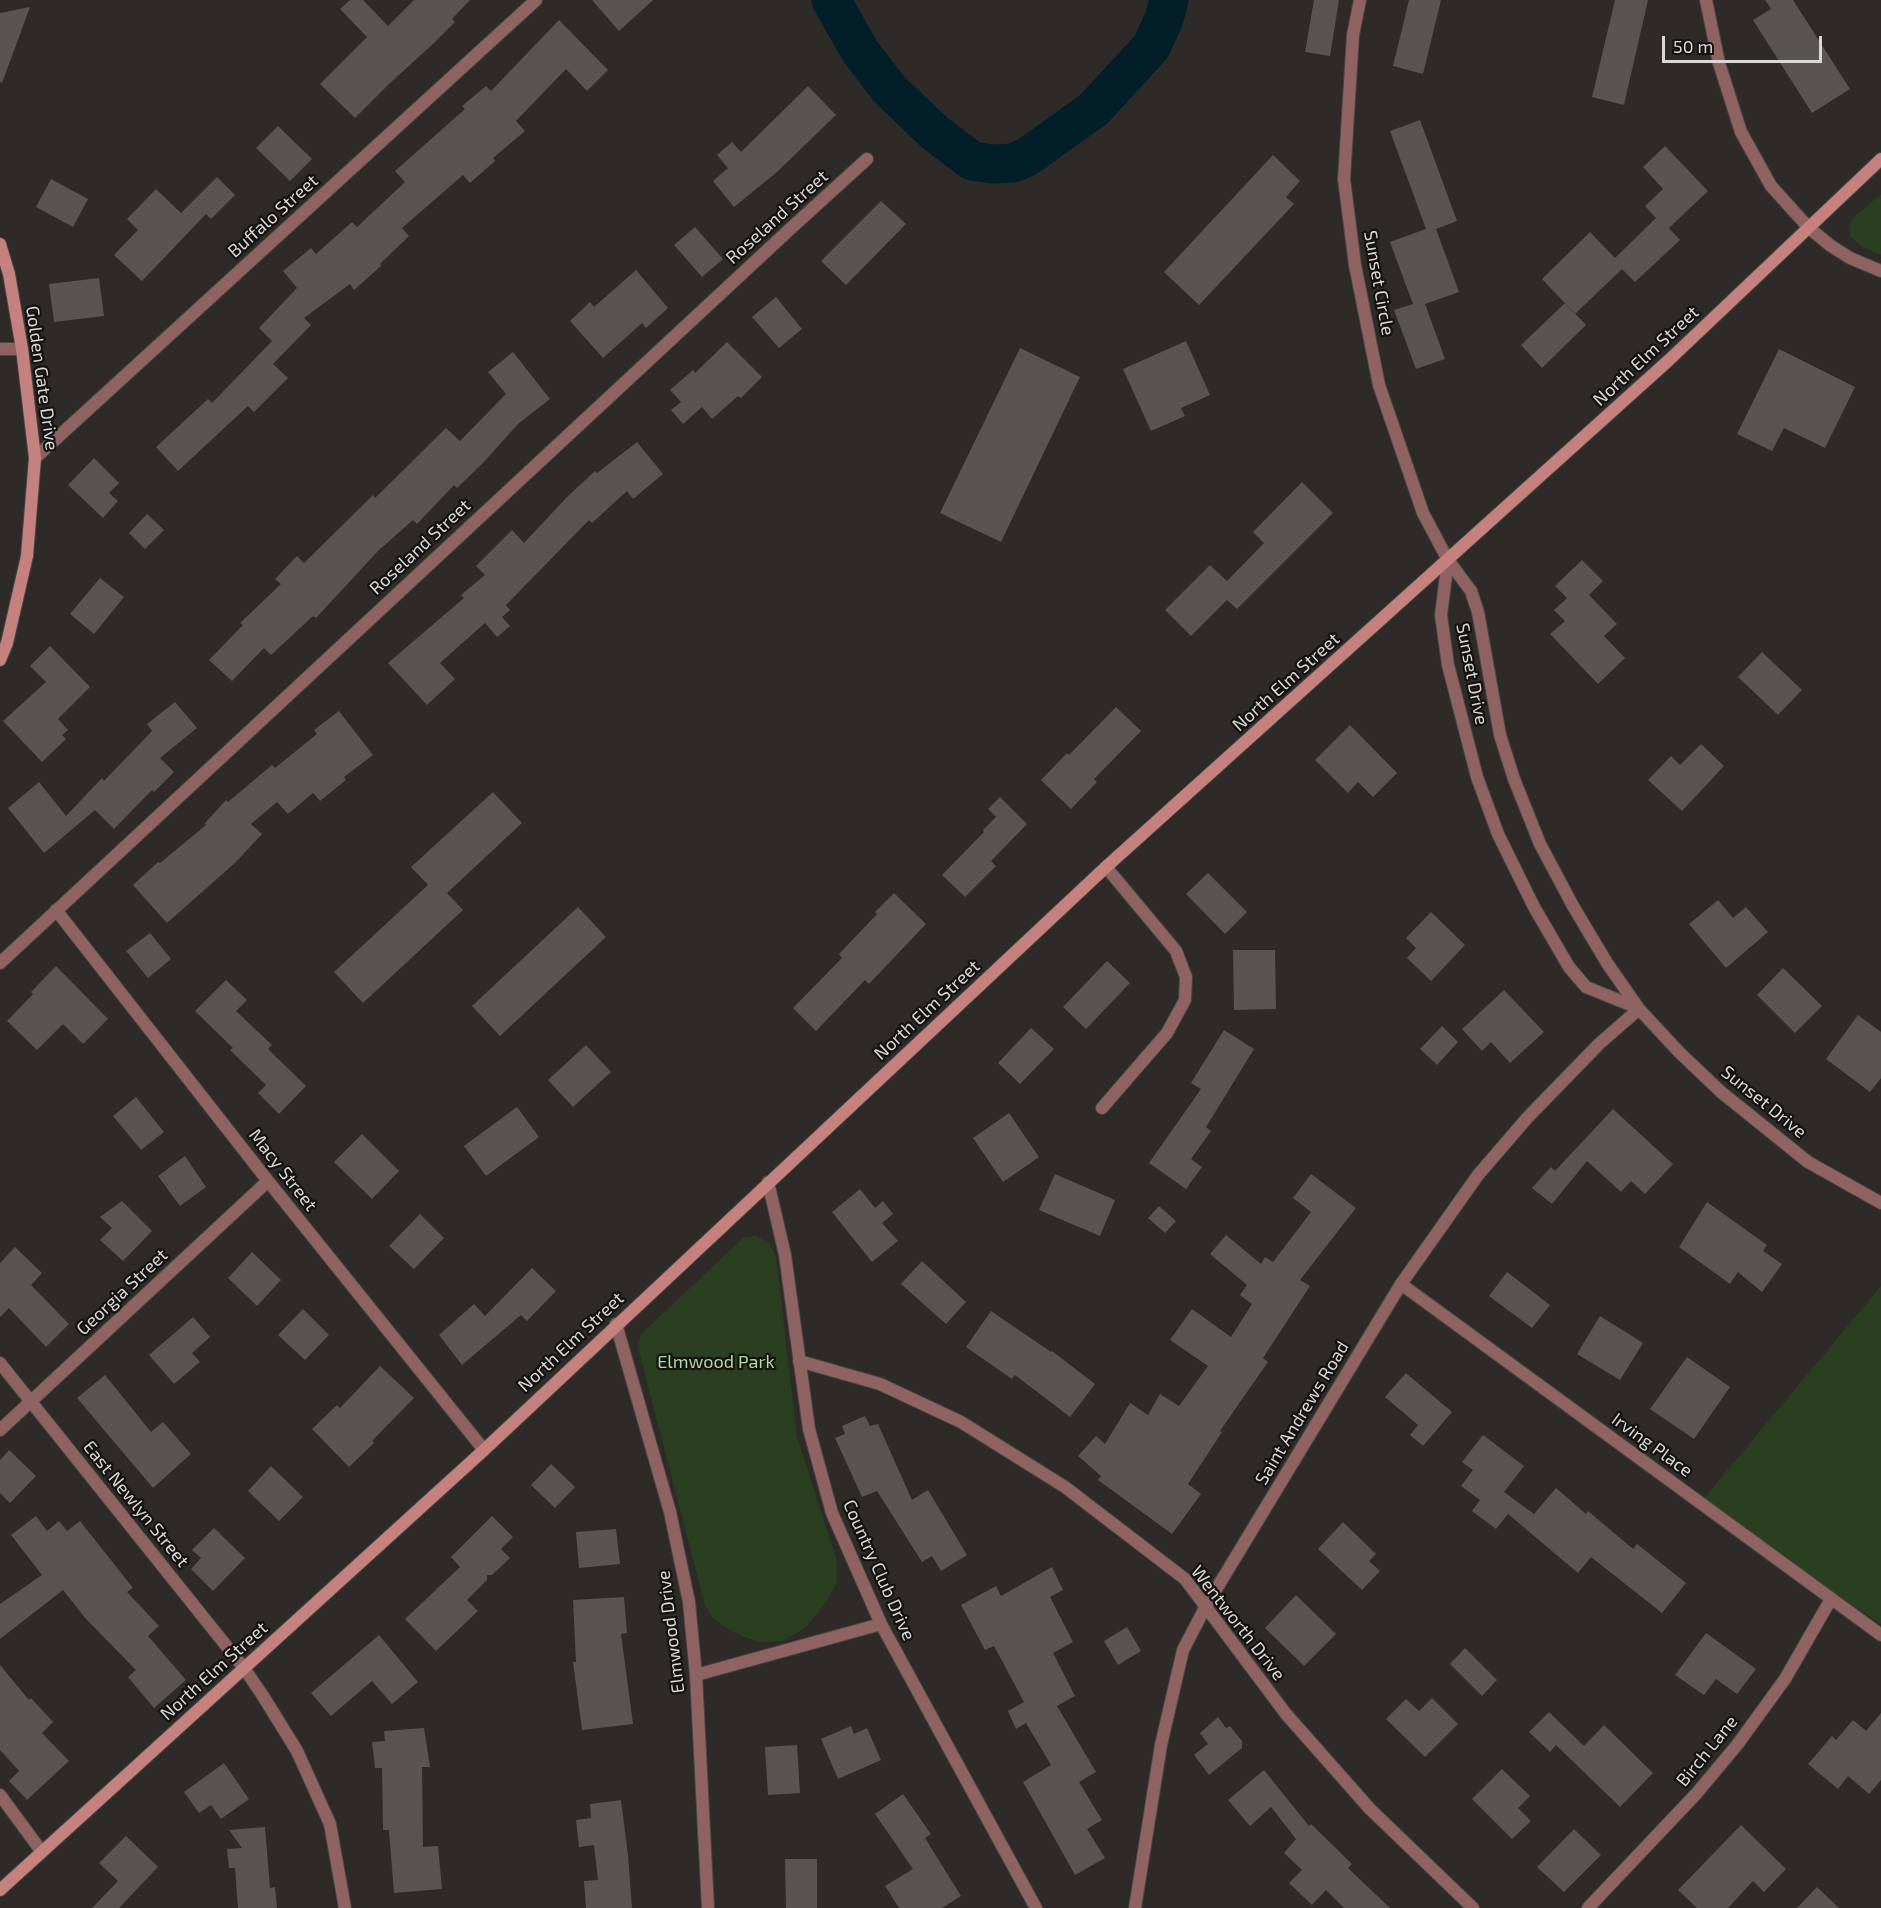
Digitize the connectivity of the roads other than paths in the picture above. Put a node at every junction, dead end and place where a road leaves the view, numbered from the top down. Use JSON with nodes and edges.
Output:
{"nodes":[{"id":1,"x":536,"y":0,"type":"edge"},
{"id":2,"x":1360,"y":0,"type":"edge"},
{"id":3,"x":1706,"y":0,"type":"edge"},
{"id":4,"x":867,"y":159,"type":"dead end"},
{"id":5,"x":1881,"y":159,"type":"edge"},
{"id":6,"x":1809,"y":228,"type":"junction"},
{"id":7,"x":0,"y":244,"type":"edge"},
{"id":8,"x":1881,"y":271,"type":"edge"},
{"id":9,"x":0,"y":349,"type":"edge"},
{"id":10,"x":22,"y":349,"type":"junction"},
{"id":11,"x":36,"y":458,"type":"junction"},
{"id":12,"x":1448,"y":560,"type":"junction"},
{"id":13,"x":0,"y":660,"type":"edge"},
{"id":14,"x":1106,"y":867,"type":"junction"},
{"id":15,"x":56,"y":910,"type":"junction"},
{"id":16,"x":0,"y":963,"type":"edge"},
{"id":17,"x":1639,"y":1009,"type":"junction"},
{"id":18,"x":1102,"y":1108,"type":"dead end"},
{"id":19,"x":268,"y":1180,"type":"junction"},
{"id":20,"x":768,"y":1182,"type":"junction"},
{"id":21,"x":1881,"y":1203,"type":"edge"},
{"id":22,"x":1401,"y":1284,"type":"junction"},
{"id":23,"x":616,"y":1324,"type":"junction"},
{"id":24,"x":799,"y":1361,"type":"junction"},
{"id":25,"x":0,"y":1363,"type":"edge"},
{"id":26,"x":31,"y":1402,"type":"junction"},
{"id":27,"x":0,"y":1430,"type":"edge"},
{"id":28,"x":484,"y":1450,"type":"junction"},
{"id":29,"x":1831,"y":1599,"type":"junction"},
{"id":30,"x":1206,"y":1606,"type":"junction"},
{"id":31,"x":881,"y":1624,"type":"junction"},
{"id":32,"x":1881,"y":1635,"type":"edge"},
{"id":33,"x":244,"y":1668,"type":"junction"},
{"id":34,"x":696,"y":1675,"type":"junction"},
{"id":35,"x":0,"y":1795,"type":"edge"},
{"id":36,"x":42,"y":1852,"type":"junction"},
{"id":37,"x":0,"y":1890,"type":"edge"},
{"id":38,"x":345,"y":1908,"type":"edge"},
{"id":39,"x":708,"y":1908,"type":"edge"},
{"id":40,"x":1036,"y":1908,"type":"edge"},
{"id":41,"x":1135,"y":1908,"type":"edge"},
{"id":42,"x":1473,"y":1908,"type":"edge"},
{"id":43,"x":1588,"y":1908,"type":"edge"}],
"edges":[{"from":1,"to":11,"type":"street","name":"Buffalo Street"},
{"from":2,"to":12,"type":"street","name":"Sunset Circle"},
{"from":3,"to":6,"type":"street"},
{"from":4,"to":15,"type":"street","name":"Roseland Street"},
{"from":5,"to":6,"type":"main road","name":"North Elm Street"},
{"from":6,"to":8,"type":"street"},
{"from":6,"to":12,"type":"main road","name":"North Elm Street"},
{"from":7,"to":10,"type":"main road","name":"Golden Gate Drive"},
{"from":9,"to":10,"type":"street"},
{"from":10,"to":11,"type":"main road","name":"Golden Gate Drive"},
{"from":11,"to":13,"type":"main road","name":"Golden Gate Drive"},
{"from":12,"to":14,"type":"main road","name":"North Elm Street"},
{"from":12,"to":17,"type":"street","name":"Sunset Drive"},
{"from":12,"to":17,"type":"street","name":"Sunset Drive"},
{"from":14,"to":18,"type":"street"},
{"from":14,"to":20,"type":"main road","name":"North Elm Street"},
{"from":15,"to":16,"type":"street","name":"Roseland Street"},
{"from":15,"to":19,"type":"street","name":"Macy Street"},
{"from":17,"to":21,"type":"street","name":"Sunset Drive"},
{"from":17,"to":22,"type":"street","name":"Saint Andrews Road"},
{"from":19,"to":26,"type":"street","name":"Georgia Street"},
{"from":19,"to":28,"type":"street","name":"Macy Street"},
{"from":20,"to":23,"type":"main road","name":"North Elm Street"},
{"from":20,"to":24,"type":"street","name":"Country Club Drive"},
{"from":22,"to":29,"type":"street","name":"Irving Place"},
{"from":22,"to":30,"type":"street","name":"Saint Andrews Road"},
{"from":23,"to":28,"type":"main road","name":"North Elm Street"},
{"from":23,"to":34,"type":"street","name":"Elmwood Drive"},
{"from":24,"to":30,"type":"street","name":"Wentworth Drive"},
{"from":24,"to":31,"type":"street","name":"Country Club Drive"},
{"from":25,"to":26,"type":"street","name":"East Newlyn Street"},
{"from":26,"to":27,"type":"street","name":"Georgia Street"},
{"from":26,"to":33,"type":"street","name":"East Newlyn Street"},
{"from":28,"to":33,"type":"main road","name":"North Elm Street"},
{"from":29,"to":32,"type":"street","name":"Irving Place"},
{"from":29,"to":43,"type":"street","name":"Birch Lane"},
{"from":30,"to":41,"type":"street","name":"Saint Andrews Road"},
{"from":30,"to":42,"type":"street","name":"Wentworth Drive"},
{"from":31,"to":34,"type":"street"},
{"from":31,"to":40,"type":"street","name":"Country Club Drive"},
{"from":33,"to":36,"type":"main road","name":"North Elm Street"},
{"from":33,"to":38,"type":"street","name":"East Newlyn Street"},
{"from":34,"to":39,"type":"street","name":"Elmwood Drive"},
{"from":35,"to":36,"type":"street"},
{"from":36,"to":37,"type":"main road","name":"North Elm Street"}]}
